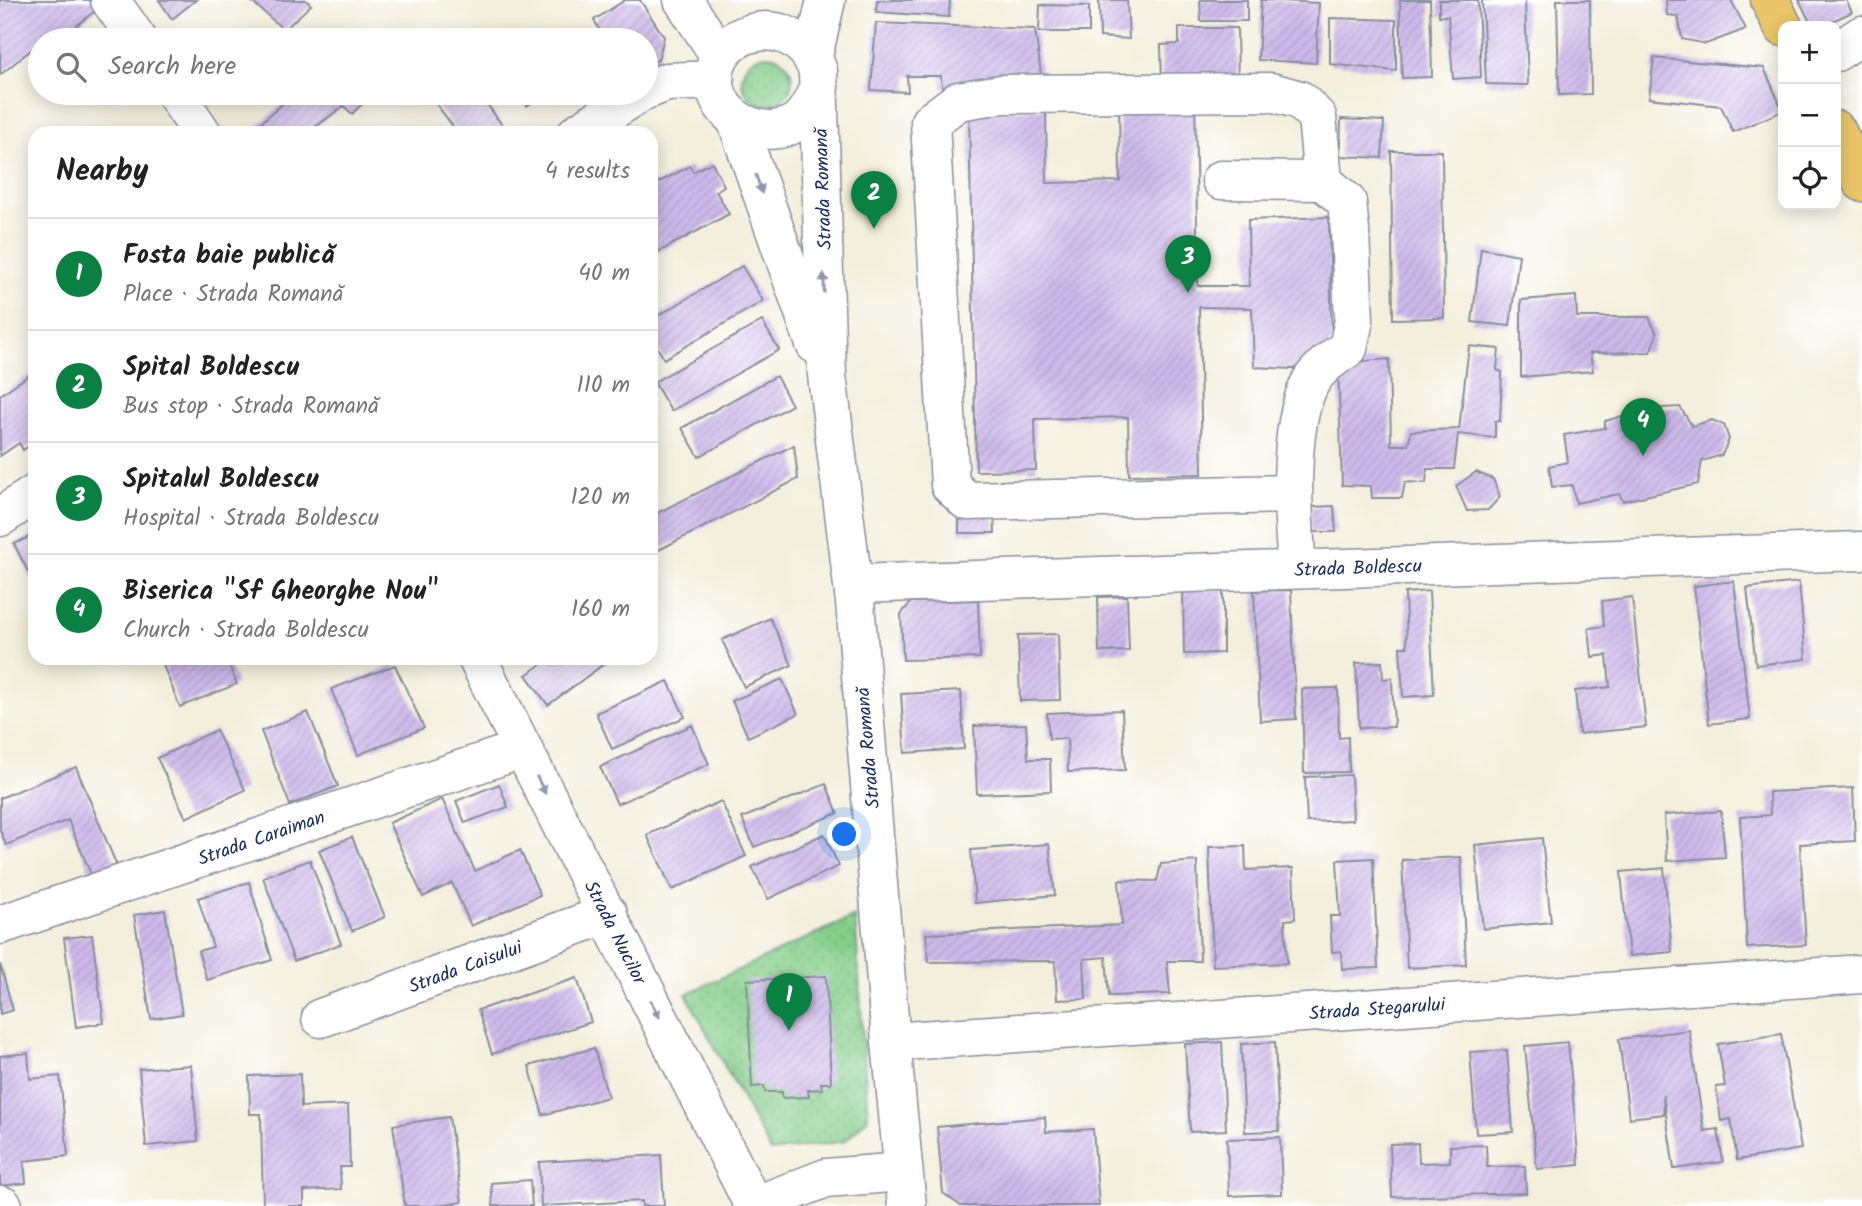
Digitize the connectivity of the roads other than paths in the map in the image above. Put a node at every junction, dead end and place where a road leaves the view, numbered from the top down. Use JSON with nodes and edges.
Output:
{"nodes":[{"id":1,"x":110,"y":0,"type":"edge"},
{"id":2,"x":683,"y":0,"type":"edge"},
{"id":3,"x":826,"y":0,"type":"edge"},
{"id":4,"x":1770,"y":0,"type":"edge"},
{"id":5,"x":759,"y":15,"type":"edge"},
{"id":6,"x":1780,"y":21,"type":"edge"},
{"id":7,"x":130,"y":28,"type":"edge"},
{"id":8,"x":1862,"y":35,"type":"edge"},
{"id":9,"x":1841,"y":49,"type":"edge"},
{"id":10,"x":717,"y":68,"type":"junction"},
{"id":11,"x":816,"y":71,"type":"junction"},
{"id":12,"x":658,"y":85,"type":"edge"},
{"id":13,"x":183,"y":105,"type":"edge"},
{"id":14,"x":621,"y":105,"type":"edge"},
{"id":15,"x":736,"y":119,"type":"junction"},
{"id":16,"x":197,"y":126,"type":"edge"},
{"id":17,"x":588,"y":126,"type":"edge"},
{"id":18,"x":1841,"y":141,"type":"edge"},
{"id":19,"x":1221,"y":180,"type":"dead end"},
{"id":20,"x":1323,"y":181,"type":"junction"},
{"id":21,"x":1862,"y":182,"type":"edge"},
{"id":22,"x":827,"y":375,"type":"junction"},
{"id":23,"x":1292,"y":494,"type":"junction"},
{"id":24,"x":28,"y":499,"type":"edge"},
{"id":25,"x":0,"y":517,"type":"edge"},
{"id":26,"x":1862,"y":551,"type":"edge"},
{"id":27,"x":1297,"y":569,"type":"junction"},
{"id":28,"x":854,"y":584,"type":"junction"},
{"id":29,"x":480,"y":665,"type":"edge"},
{"id":30,"x":522,"y":749,"type":"junction"},
{"id":31,"x":608,"y":914,"type":"junction"},
{"id":32,"x":0,"y":925,"type":"edge"},
{"id":33,"x":1862,"y":974,"type":"edge"},
{"id":34,"x":321,"y":1018,"type":"dead end"},
{"id":35,"x":891,"y":1042,"type":"junction"},
{"id":36,"x":905,"y":1189,"type":"edge"},
{"id":37,"x":754,"y":1206,"type":"edge"}],
"edges":[{"from":1,"to":7,"type":"street"},
{"from":2,"to":10,"type":"street"},
{"from":3,"to":11,"type":"street"},
{"from":4,"to":6,"type":"main road"},
{"from":5,"to":10,"type":"street"},
{"from":5,"to":11,"type":"street"},
{"from":8,"to":9,"type":"street"},
{"from":10,"to":12,"type":"street"},
{"from":10,"to":15,"type":"street"},
{"from":11,"to":15,"type":"street"},
{"from":22,"to":11,"type":"street","name":"Strada Romană","one_way":true},
{"from":13,"to":16,"type":"street"},
{"from":14,"to":17,"type":"street"},
{"from":15,"to":22,"type":"street","name":"Strada Romană","one_way":true},
{"from":18,"to":21,"type":"main road"},
{"from":19,"to":20,"type":"street"},
{"from":20,"to":23,"type":"street"},
{"from":20,"to":23,"type":"street"},
{"from":22,"to":28,"type":"street","name":"Strada Romană"},
{"from":23,"to":27,"type":"street"},
{"from":24,"to":25,"type":"street"},
{"from":26,"to":27,"type":"street","name":"Strada Boldescu"},
{"from":27,"to":28,"type":"street","name":"Strada Boldescu"},
{"from":28,"to":35,"type":"street","name":"Strada Romană"},
{"from":29,"to":30,"type":"street","name":"Strada Nucilor"},
{"from":30,"to":31,"type":"street","name":"Strada Nucilor","one_way":true},
{"from":30,"to":32,"type":"street","name":"Strada Caraiman"},
{"from":31,"to":34,"type":"street","name":"Strada Caisului"},
{"from":31,"to":37,"type":"street","name":"Strada Nucilor","one_way":true},
{"from":33,"to":35,"type":"street","name":"Strada Stegarului"},
{"from":35,"to":36,"type":"street","name":"Strada Romană"},
{"from":36,"to":37,"type":"street"}]}
